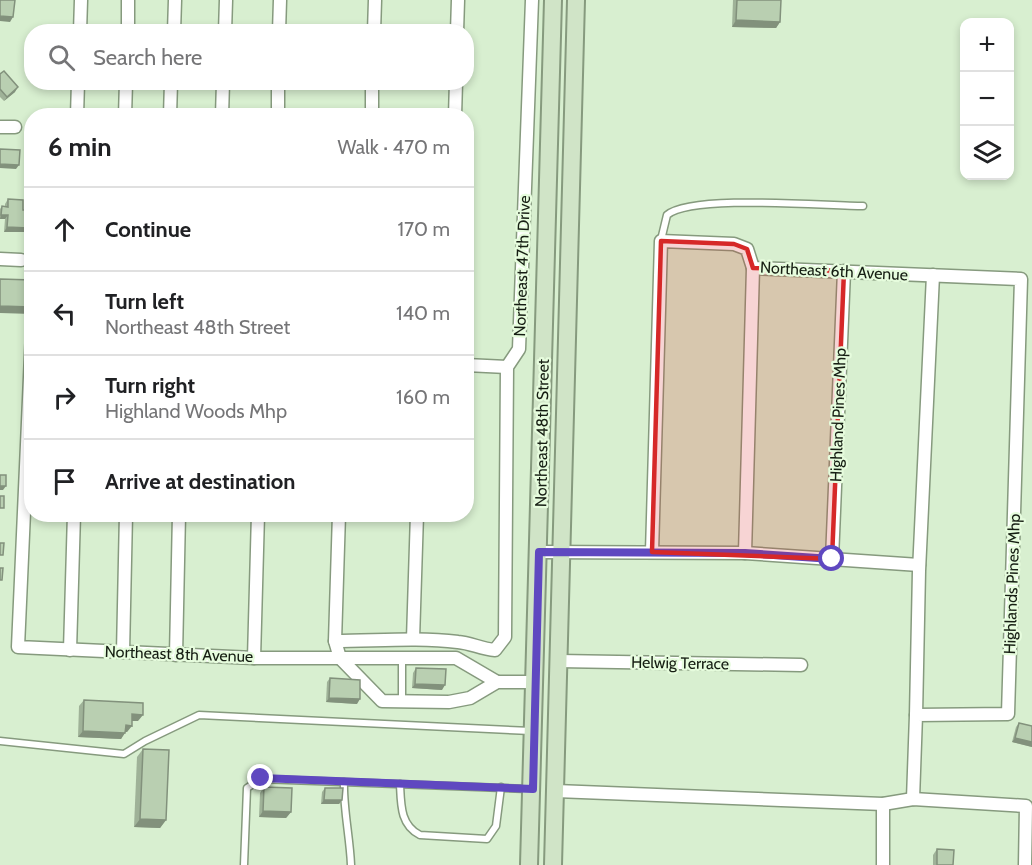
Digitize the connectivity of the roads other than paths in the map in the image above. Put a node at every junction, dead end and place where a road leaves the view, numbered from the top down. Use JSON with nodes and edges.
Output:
{"nodes":[{"id":1,"x":81,"y":0,"type":"edge"},
{"id":2,"x":128,"y":0,"type":"edge"},
{"id":3,"x":175,"y":0,"type":"edge"},
{"id":4,"x":226,"y":0,"type":"edge"},
{"id":5,"x":280,"y":0,"type":"edge"},
{"id":6,"x":375,"y":0,"type":"edge"},
{"id":7,"x":459,"y":0,"type":"edge"},
{"id":8,"x":532,"y":0,"type":"edge"},
{"id":9,"x":553,"y":0,"type":"edge"},
{"id":10,"x":576,"y":0,"type":"edge"},
{"id":11,"x":80,"y":24,"type":"edge"},
{"id":12,"x":128,"y":24,"type":"edge"},
{"id":13,"x":174,"y":24,"type":"edge"},
{"id":14,"x":225,"y":24,"type":"edge"},
{"id":15,"x":279,"y":24,"type":"edge"},
{"id":16,"x":374,"y":24,"type":"edge"},
{"id":17,"x":458,"y":24,"type":"edge"},
{"id":18,"x":78,"y":90,"type":"edge"},
{"id":19,"x":126,"y":90,"type":"edge"},
{"id":20,"x":171,"y":90,"type":"edge"},
{"id":21,"x":223,"y":90,"type":"edge"},
{"id":22,"x":278,"y":90,"type":"edge"},
{"id":23,"x":372,"y":90,"type":"edge"},
{"id":24,"x":456,"y":90,"type":"edge"},
{"id":25,"x":78,"y":108,"type":"edge"},
{"id":26,"x":125,"y":108,"type":"edge"},
{"id":27,"x":170,"y":108,"type":"edge"},
{"id":28,"x":222,"y":108,"type":"edge"},
{"id":29,"x":278,"y":108,"type":"edge"},
{"id":30,"x":372,"y":108,"type":"edge"},
{"id":31,"x":454,"y":108,"type":"edge"},
{"id":32,"x":0,"y":127,"type":"edge"},
{"id":33,"x":15,"y":127,"type":"dead end"},
{"id":34,"x":863,"y":206,"type":"dead end"},
{"id":35,"x":661,"y":241,"type":"junction"},
{"id":36,"x":0,"y":259,"type":"edge"},
{"id":37,"x":21,"y":260,"type":"dead end"},
{"id":38,"x":753,"y":268,"type":"junction"},
{"id":39,"x":844,"y":272,"type":"junction"},
{"id":40,"x":933,"y":275,"type":"junction"},
{"id":41,"x":1022,"y":279,"type":"joint"},
{"id":42,"x":474,"y":365,"type":"edge"},
{"id":43,"x":507,"y":367,"type":"junction"},
{"id":44,"x":24,"y":502,"type":"edge"},
{"id":45,"x":74,"y":522,"type":"edge"},
{"id":46,"x":126,"y":522,"type":"edge"},
{"id":47,"x":179,"y":522,"type":"edge"},
{"id":48,"x":258,"y":522,"type":"edge"},
{"id":49,"x":339,"y":522,"type":"edge"},
{"id":50,"x":417,"y":522,"type":"edge"},
{"id":51,"x":562,"y":551,"type":"junction"},
{"id":52,"x":539,"y":552,"type":"junction"},
{"id":53,"x":652,"y":552,"type":"junction"},
{"id":54,"x":745,"y":553,"type":"junction"},
{"id":55,"x":832,"y":559,"type":"junction"},
{"id":56,"x":919,"y":565,"type":"junction"},
{"id":57,"x":413,"y":639,"type":"junction"},
{"id":58,"x":335,"y":641,"type":"junction"},
{"id":59,"x":70,"y":650,"type":"junction"},
{"id":60,"x":123,"y":652,"type":"junction"},
{"id":61,"x":176,"y":655,"type":"junction"},
{"id":62,"x":402,"y":656,"type":"junction"},
{"id":63,"x":255,"y":658,"type":"junction"},
{"id":64,"x":340,"y":658,"type":"junction"},
{"id":65,"x":559,"y":661,"type":"junction"},
{"id":66,"x":801,"y":664,"type":"dead end"},
{"id":67,"x":497,"y":682,"type":"junction"},
{"id":68,"x":535,"y":682,"type":"junction"},
{"id":69,"x":402,"y":702,"type":"junction"},
{"id":70,"x":916,"y":715,"type":"junction"},
{"id":71,"x":534,"y":731,"type":"junction"},
{"id":72,"x":0,"y":741,"type":"edge"},
{"id":73,"x":345,"y":782,"type":"junction"},
{"id":74,"x":400,"y":784,"type":"junction"},
{"id":75,"x":501,"y":788,"type":"junction"},
{"id":76,"x":533,"y":789,"type":"junction"},
{"id":77,"x":556,"y":790,"type":"junction"},
{"id":78,"x":913,"y":799,"type":"junction"},
{"id":79,"x":883,"y":804,"type":"junction"},
{"id":80,"x":555,"y":822,"type":"junction"},
{"id":81,"x":244,"y":865,"type":"edge"},
{"id":82,"x":351,"y":865,"type":"edge"},
{"id":83,"x":530,"y":865,"type":"edge"},
{"id":84,"x":553,"y":865,"type":"edge"},
{"id":85,"x":883,"y":865,"type":"edge"},
{"id":86,"x":1025,"y":865,"type":"edge"}],
"edges":[{"from":1,"to":11,"type":"street"},
{"from":2,"to":12,"type":"street"},
{"from":3,"to":13,"type":"street"},
{"from":4,"to":14,"type":"street"},
{"from":5,"to":15,"type":"street"},
{"from":6,"to":16,"type":"street"},
{"from":7,"to":17,"type":"street"},
{"from":8,"to":43,"type":"street","name":"Northeast 47th Drive"},
{"from":9,"to":52,"type":"main road","name":"Northeast 48th Street"},
{"from":10,"to":51,"type":"main road","name":"Northeast 48th Street"},
{"from":18,"to":25,"type":"street"},
{"from":19,"to":26,"type":"street"},
{"from":20,"to":27,"type":"street"},
{"from":21,"to":28,"type":"street"},
{"from":22,"to":29,"type":"street"},
{"from":23,"to":30,"type":"street"},
{"from":24,"to":31,"type":"street"},
{"from":32,"to":33,"type":"street"},
{"from":34,"to":35,"type":"lane"},
{"from":35,"to":38,"type":"street","name":"Northeast 6th Avenue"},
{"from":35,"to":53,"type":"street"},
{"from":36,"to":37,"type":"street"},
{"from":38,"to":39,"type":"street","name":"Northeast 6th Avenue"},
{"from":38,"to":54,"type":"street"},
{"from":39,"to":40,"type":"street","name":"Northeast 6th Avenue"},
{"from":39,"to":55,"type":"street","name":"Highland Pines Mhp"},
{"from":40,"to":41,"type":"street","name":"Northeast 6th Avenue"},
{"from":40,"to":56,"type":"street"},
{"from":41,"to":70,"type":"street","name":"Highlands Pines Mhp"},
{"from":42,"to":43,"type":"street"},
{"from":43,"to":57,"type":"street","name":"Northeast 47th Drive"},
{"from":44,"to":59,"type":"street","name":"Northeast 8th Avenue"},
{"from":45,"to":59,"type":"street"},
{"from":46,"to":60,"type":"street"},
{"from":47,"to":61,"type":"street"},
{"from":48,"to":63,"type":"street"},
{"from":49,"to":58,"type":"street"},
{"from":50,"to":57,"type":"street"},
{"from":51,"to":52,"type":"street"},
{"from":51,"to":53,"type":"street"},
{"from":51,"to":65,"type":"main road","name":"Northeast 48th Street"},
{"from":52,"to":68,"type":"main road","name":"Northeast 48th Street"},
{"from":53,"to":54,"type":"street"},
{"from":54,"to":55,"type":"street"},
{"from":55,"to":56,"type":"street"},
{"from":56,"to":70,"type":"street"},
{"from":57,"to":58,"type":"street"},
{"from":58,"to":64,"type":"street"},
{"from":59,"to":60,"type":"street","name":"Northeast 8th Avenue"},
{"from":60,"to":61,"type":"street","name":"Northeast 8th Avenue"},
{"from":61,"to":63,"type":"street","name":"Northeast 8th Avenue"},
{"from":62,"to":64,"type":"street","name":"Northeast 8th Avenue"},
{"from":62,"to":67,"type":"street","name":"Northeast 8th Avenue"},
{"from":62,"to":69,"type":"lane"},
{"from":63,"to":64,"type":"street","name":"Northeast 8th Avenue"},
{"from":64,"to":69,"type":"street"},
{"from":65,"to":66,"type":"street","name":"Helwig Terrace"},
{"from":65,"to":77,"type":"main road","name":"Northeast 48th Street"},
{"from":67,"to":68,"type":"street"},
{"from":67,"to":69,"type":"street"},
{"from":68,"to":71,"type":"main road","name":"Northeast 48th Street"},
{"from":68,"to":80,"type":"main road"},
{"from":70,"to":78,"type":"street"},
{"from":71,"to":72,"type":"lane"},
{"from":71,"to":76,"type":"main road","name":"Northeast 48th Street"},
{"from":73,"to":74,"type":"lane"},
{"from":73,"to":81,"type":"lane"},
{"from":73,"to":82,"type":"lane"},
{"from":74,"to":75,"type":"lane"},
{"from":74,"to":75,"type":"lane"},
{"from":75,"to":76,"type":"lane"},
{"from":76,"to":83,"type":"main road","name":"Northeast 48th Street"},
{"from":77,"to":79,"type":"street"},
{"from":77,"to":80,"type":"main road","name":"Northeast 48th Street"},
{"from":78,"to":79,"type":"street"},
{"from":78,"to":86,"type":"street"},
{"from":79,"to":85,"type":"street"},
{"from":80,"to":84,"type":"main road","name":"Northeast 48th Street"}]}
